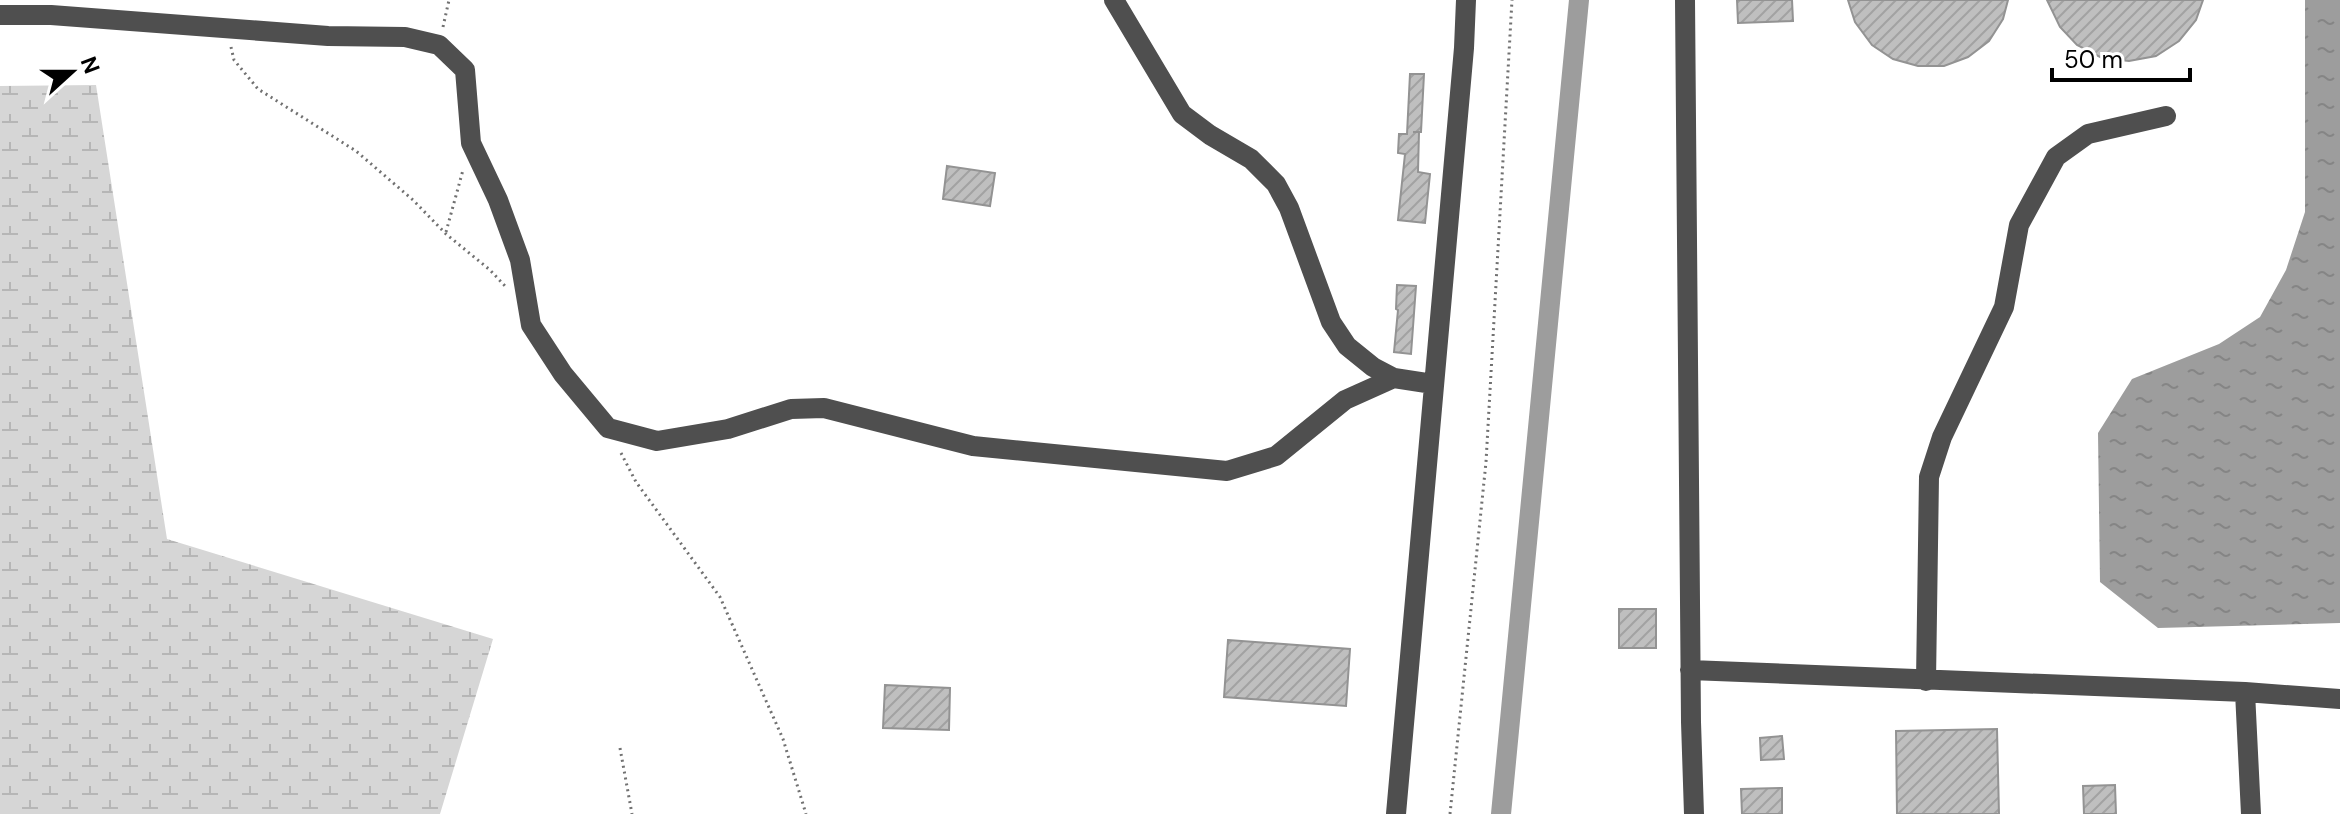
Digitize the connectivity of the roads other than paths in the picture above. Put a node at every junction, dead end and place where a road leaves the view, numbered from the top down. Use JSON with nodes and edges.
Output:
{"nodes":[{"id":1,"x":1114,"y":0,"type":"edge"},
{"id":2,"x":1466,"y":0,"type":"edge"},
{"id":3,"x":1685,"y":0,"type":"edge"},
{"id":4,"x":0,"y":15,"type":"edge"},
{"id":5,"x":2166,"y":116,"type":"dead end"},
{"id":6,"x":1394,"y":378,"type":"junction"},
{"id":7,"x":1433,"y":384,"type":"junction"},
{"id":8,"x":1690,"y":670,"type":"junction"},
{"id":9,"x":1926,"y":681,"type":"junction"},
{"id":10,"x":2245,"y":692,"type":"junction"},
{"id":11,"x":2340,"y":699,"type":"edge"},
{"id":12,"x":1396,"y":814,"type":"edge"},
{"id":13,"x":1694,"y":814,"type":"edge"},
{"id":14,"x":2251,"y":814,"type":"edge"}],
"edges":[{"from":1,"to":6,"type":"street"},
{"from":2,"to":7,"type":"street"},
{"from":3,"to":8,"type":"street"},
{"from":4,"to":6,"type":"street"},
{"from":5,"to":9,"type":"street"},
{"from":6,"to":7,"type":"street"},
{"from":7,"to":12,"type":"street"},
{"from":8,"to":9,"type":"street"},
{"from":8,"to":13,"type":"street"},
{"from":9,"to":10,"type":"street"},
{"from":10,"to":11,"type":"street"},
{"from":10,"to":14,"type":"street"}]}
